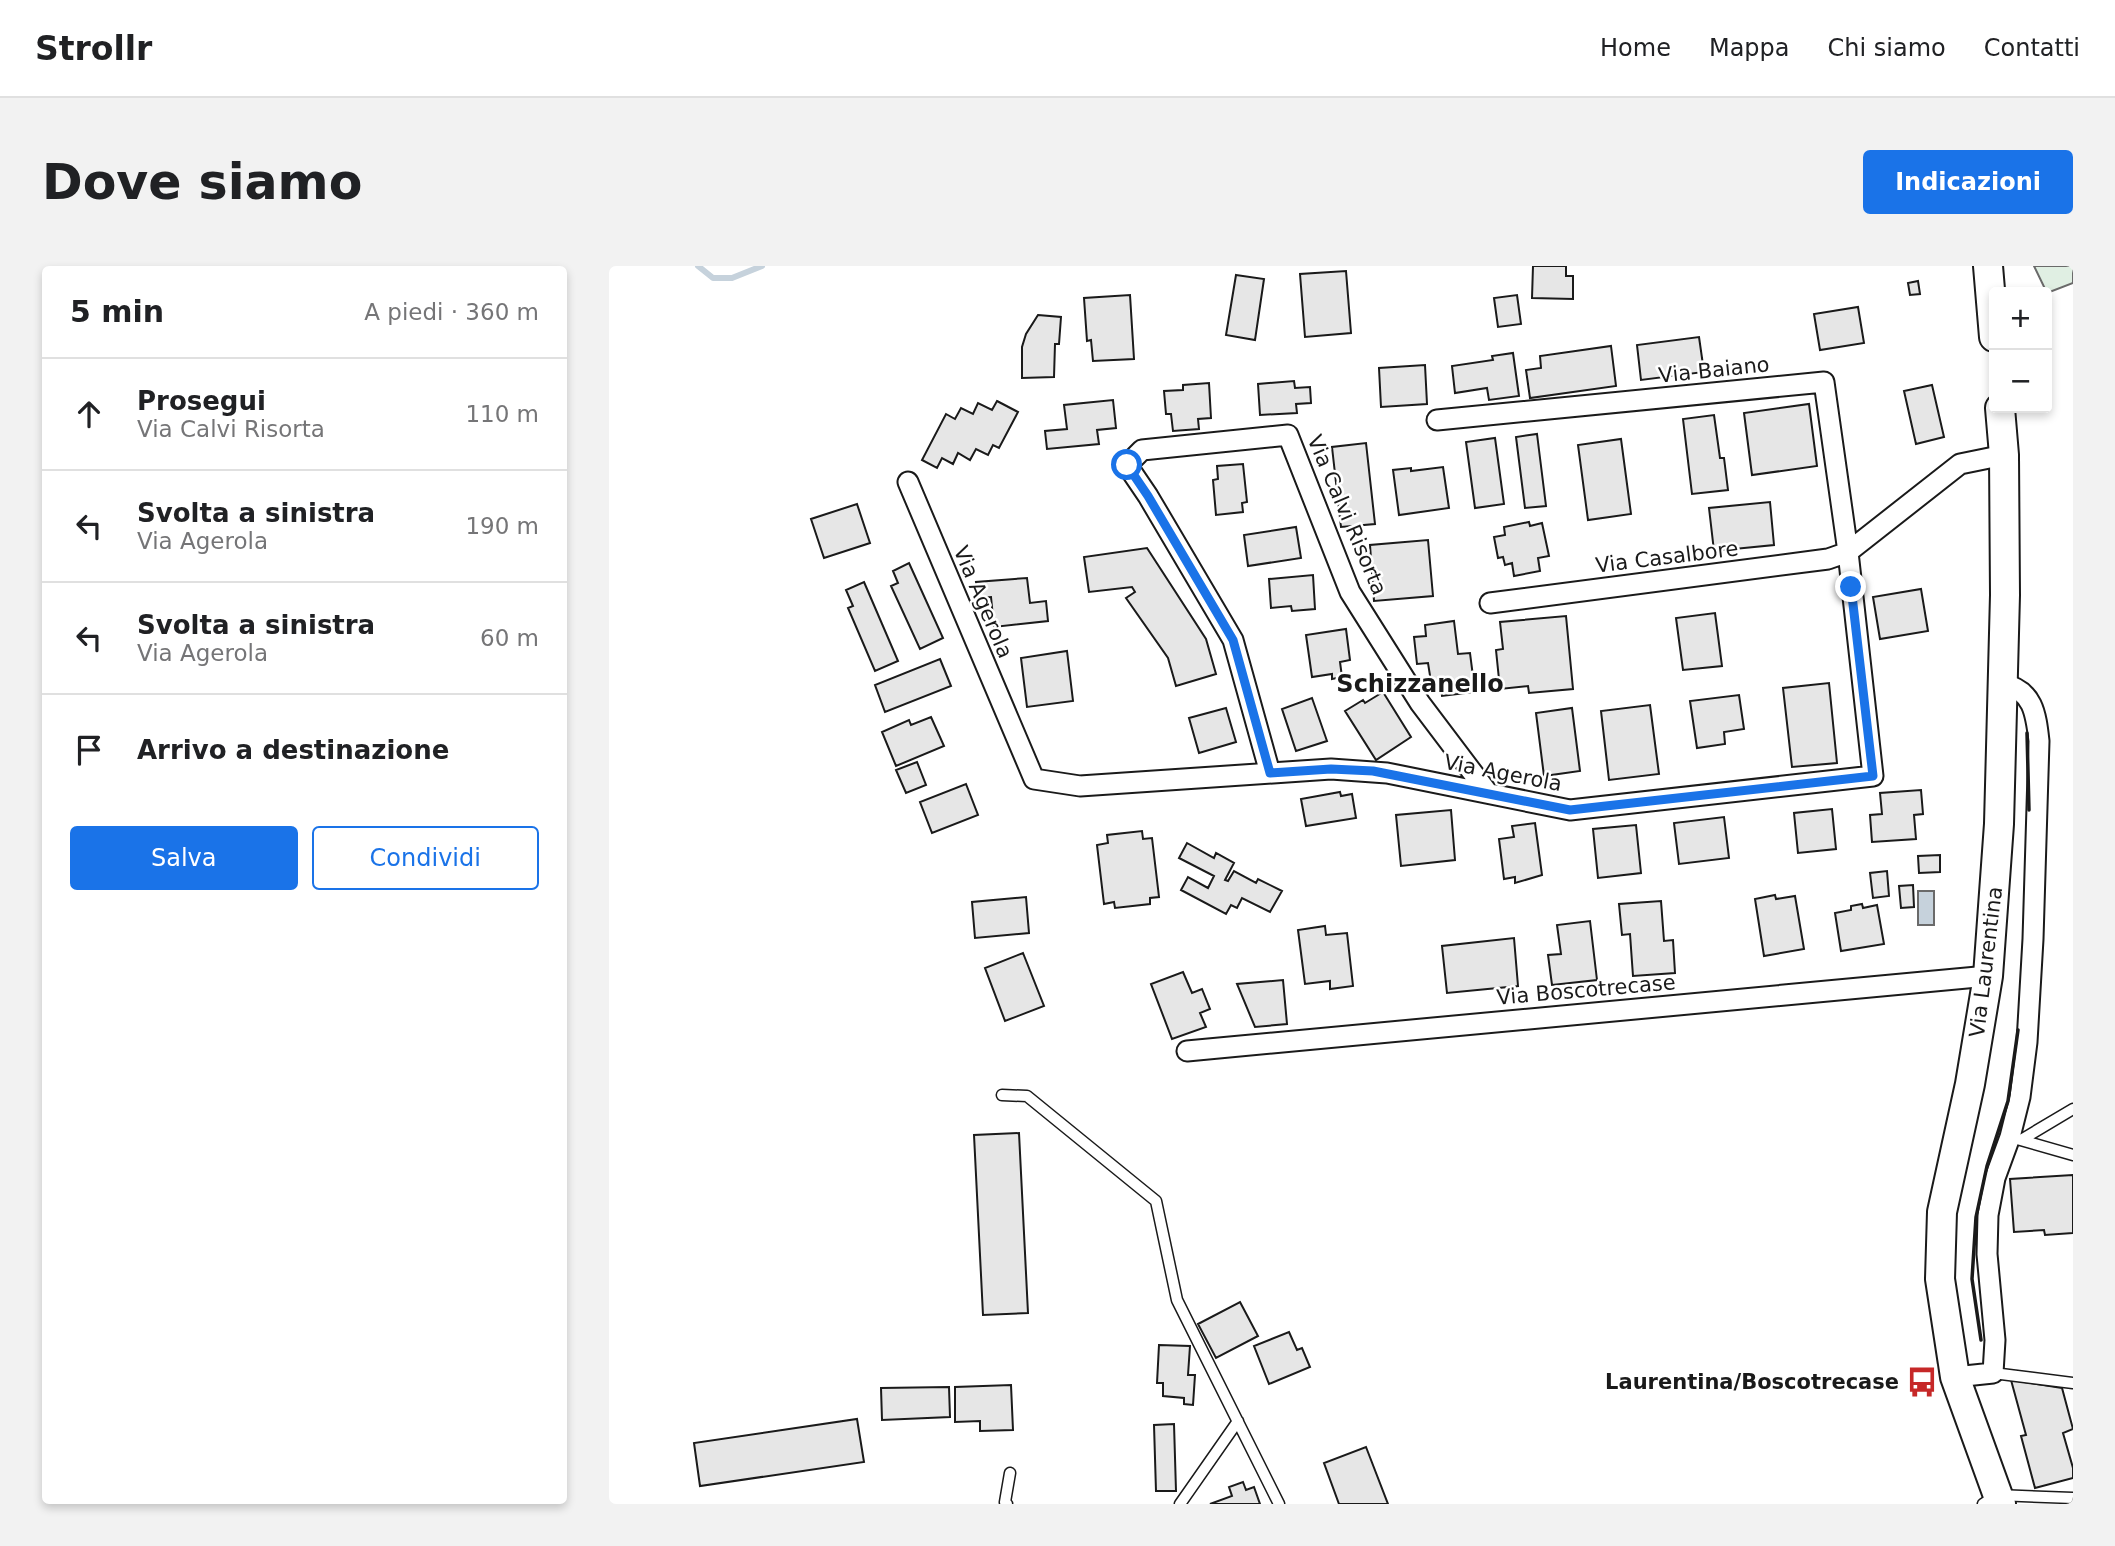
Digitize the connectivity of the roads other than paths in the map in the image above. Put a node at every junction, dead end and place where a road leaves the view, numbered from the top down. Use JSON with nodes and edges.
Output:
{"nodes":[{"id":1,"x":1988,"y":266,"type":"edge"},
{"id":2,"x":1990,"y":287,"type":"edge"},
{"id":3,"x":2000,"y":413,"type":"edge"},
{"id":4,"x":1437,"y":420,"type":"dead end"},
{"id":5,"x":2004,"y":455,"type":"junction"},
{"id":6,"x":908,"y":482,"type":"dead end"},
{"id":7,"x":1848,"y":552,"type":"junction"},
{"id":8,"x":1490,"y":603,"type":"dead end"},
{"id":9,"x":2002,"y":684,"type":"junction"},
{"id":10,"x":1270,"y":773,"type":"junction"},
{"id":11,"x":1488,"y":793,"type":"junction"},
{"id":12,"x":1988,"y":976,"type":"junction"},
{"id":13,"x":1188,"y":1051,"type":"dead end"},
{"id":14,"x":1002,"y":1095,"type":"dead end"},
{"id":15,"x":2073,"y":1109,"type":"edge"},
{"id":16,"x":2016,"y":1139,"type":"junction"},
{"id":17,"x":2073,"y":1155,"type":"edge"},
{"id":18,"x":1993,"y":1373,"type":"junction"},
{"id":19,"x":1955,"y":1377,"type":"junction"},
{"id":20,"x":2073,"y":1383,"type":"edge"},
{"id":21,"x":1238,"y":1421,"type":"junction"},
{"id":22,"x":1010,"y":1473,"type":"dead end"},
{"id":23,"x":2073,"y":1498,"type":"edge"},
{"id":24,"x":1994,"y":1501,"type":"edge"},
{"id":25,"x":1007,"y":1504,"type":"edge"},
{"id":26,"x":1180,"y":1504,"type":"edge"},
{"id":27,"x":1279,"y":1504,"type":"edge"}],
"edges":[{"from":1,"to":2,"type":"main road"},
{"from":3,"to":5,"type":"main road","name":"Via Laurentina"},
{"from":4,"to":7,"type":"street","name":"Via Baiano"},
{"from":5,"to":7,"type":"street"},
{"from":5,"to":9,"type":"main road","name":"Via Laurentina"},
{"from":6,"to":10,"type":"street","name":"Via Agerola"},
{"from":7,"to":8,"type":"street","name":"Via Casalbore"},
{"from":7,"to":11,"type":"street","name":"Via Agerola"},
{"from":9,"to":12,"type":"main road","name":"Via Laurentina"},
{"from":9,"to":16,"type":"street"},
{"from":10,"to":11,"type":"street","name":"Via Agerola"},
{"from":10,"to":11,"type":"street","name":"Via Calvi Risorta"},
{"from":12,"to":13,"type":"street","name":"Via Boscotrecase"},
{"from":12,"to":19,"type":"main road","name":"Via Laurentina"},
{"from":14,"to":21,"type":"lane"},
{"from":15,"to":16,"type":"lane"},
{"from":16,"to":17,"type":"lane"},
{"from":16,"to":18,"type":"street"},
{"from":18,"to":19,"type":"street"},
{"from":18,"to":20,"type":"lane"},
{"from":19,"to":24,"type":"main road","name":"Via Laurentina"},
{"from":21,"to":26,"type":"lane"},
{"from":21,"to":27,"type":"lane"},
{"from":22,"to":25,"type":"lane"},
{"from":23,"to":24,"type":"lane"}]}
